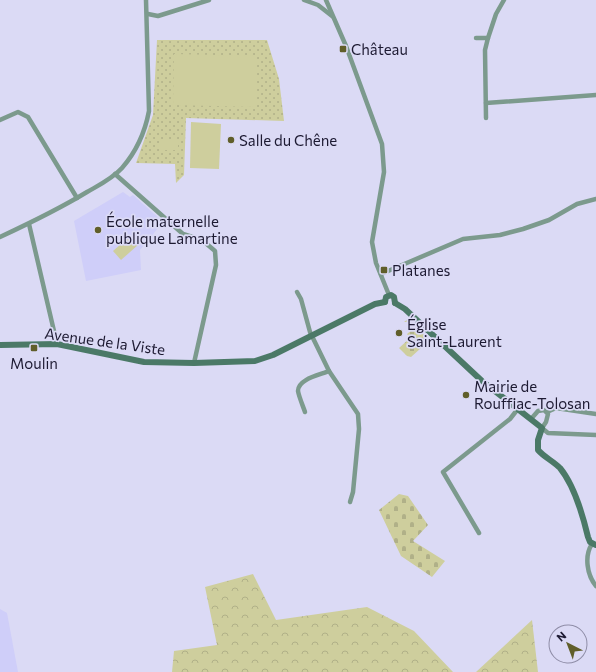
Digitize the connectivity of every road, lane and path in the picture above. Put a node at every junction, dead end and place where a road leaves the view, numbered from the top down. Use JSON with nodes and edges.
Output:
{"nodes":[{"id":1,"x":146,"y":0,"type":"edge"},
{"id":2,"x":206,"y":0,"type":"edge"},
{"id":3,"x":304,"y":0,"type":"edge"},
{"id":4,"x":326,"y":0,"type":"edge"},
{"id":5,"x":504,"y":0,"type":"edge"},
{"id":6,"x":315,"y":3,"type":"edge"},
{"id":7,"x":148,"y":14,"type":"junction"},
{"id":8,"x":334,"y":19,"type":"junction"},
{"id":9,"x":476,"y":38,"type":"dead end"},
{"id":10,"x":488,"y":38,"type":"junction"},
{"id":11,"x":596,"y":95,"type":"edge"},
{"id":12,"x":486,"y":103,"type":"junction"},
{"id":13,"x":486,"y":118,"type":"dead end"},
{"id":14,"x":0,"y":120,"type":"edge"},
{"id":15,"x":115,"y":174,"type":"junction"},
{"id":16,"x":77,"y":198,"type":"junction"},
{"id":17,"x":596,"y":199,"type":"edge"},
{"id":18,"x":29,"y":224,"type":"junction"},
{"id":19,"x":0,"y":237,"type":"edge"},
{"id":20,"x":381,"y":274,"type":"junction"},
{"id":21,"x":297,"y":292,"type":"dead end"},
{"id":22,"x":389,"y":295,"type":"junction"},
{"id":23,"x":385,"y":302,"type":"junction"},
{"id":24,"x":395,"y":303,"type":"junction"},
{"id":25,"x":312,"y":335,"type":"junction"},
{"id":26,"x":57,"y":344,"type":"junction"},
{"id":27,"x":0,"y":346,"type":"edge"},
{"id":28,"x":194,"y":363,"type":"junction"},
{"id":29,"x":329,"y":371,"type":"junction"},
{"id":30,"x":517,"y":410,"type":"junction"},
{"id":31,"x":305,"y":412,"type":"dead end"},
{"id":32,"x":547,"y":412,"type":"junction"},
{"id":33,"x":596,"y":414,"type":"edge"},
{"id":34,"x":530,"y":419,"type":"junction"},
{"id":35,"x":542,"y":428,"type":"junction"},
{"id":36,"x":596,"y":435,"type":"edge"},
{"id":37,"x":350,"y":502,"type":"dead end"},
{"id":38,"x":479,"y":533,"type":"dead end"},
{"id":39,"x":594,"y":544,"type":"edge"},
{"id":40,"x":596,"y":586,"type":"edge"}],
"edges":[{"from":1,"to":7,"type":"street"},
{"from":2,"to":7,"type":"street"},
{"from":3,"to":6,"type":"street"},
{"from":4,"to":6,"type":"street"},
{"from":4,"to":8,"type":"street"},
{"from":5,"to":10,"type":"street"},
{"from":6,"to":8,"type":"street"},
{"from":7,"to":15,"type":"street"},
{"from":8,"to":20,"type":"street"},
{"from":9,"to":10,"type":"street"},
{"from":10,"to":12,"type":"street"},
{"from":11,"to":12,"type":"street"},
{"from":12,"to":13,"type":"street"},
{"from":14,"to":16,"type":"street"},
{"from":15,"to":16,"type":"street"},
{"from":15,"to":28,"type":"street"},
{"from":16,"to":18,"type":"street"},
{"from":17,"to":20,"type":"street"},
{"from":18,"to":19,"type":"street"},
{"from":18,"to":26,"type":"street"},
{"from":20,"to":22,"type":"street"},
{"from":21,"to":25,"type":"street"},
{"from":22,"to":23,"type":"street"},
{"from":22,"to":24,"type":"street"},
{"from":23,"to":24,"type":"street"},
{"from":23,"to":25,"type":"street","name":"Avenue de la Viste"},
{"from":24,"to":30,"type":"street"},
{"from":25,"to":28,"type":"street","name":"Avenue de la Viste"},
{"from":25,"to":29,"type":"street"},
{"from":26,"to":27,"type":"street","name":"Avenue de la Viste"},
{"from":26,"to":28,"type":"street","name":"Avenue de la Viste"},
{"from":29,"to":31,"type":"street"},
{"from":29,"to":37,"type":"street"},
{"from":30,"to":34,"type":"street"},
{"from":30,"to":38,"type":"street"},
{"from":32,"to":33,"type":"street"},
{"from":32,"to":34,"type":"street"},
{"from":32,"to":35,"type":"street"},
{"from":34,"to":35,"type":"street"},
{"from":35,"to":36,"type":"street"},
{"from":35,"to":39,"type":"street"},
{"from":39,"to":40,"type":"street"}]}
